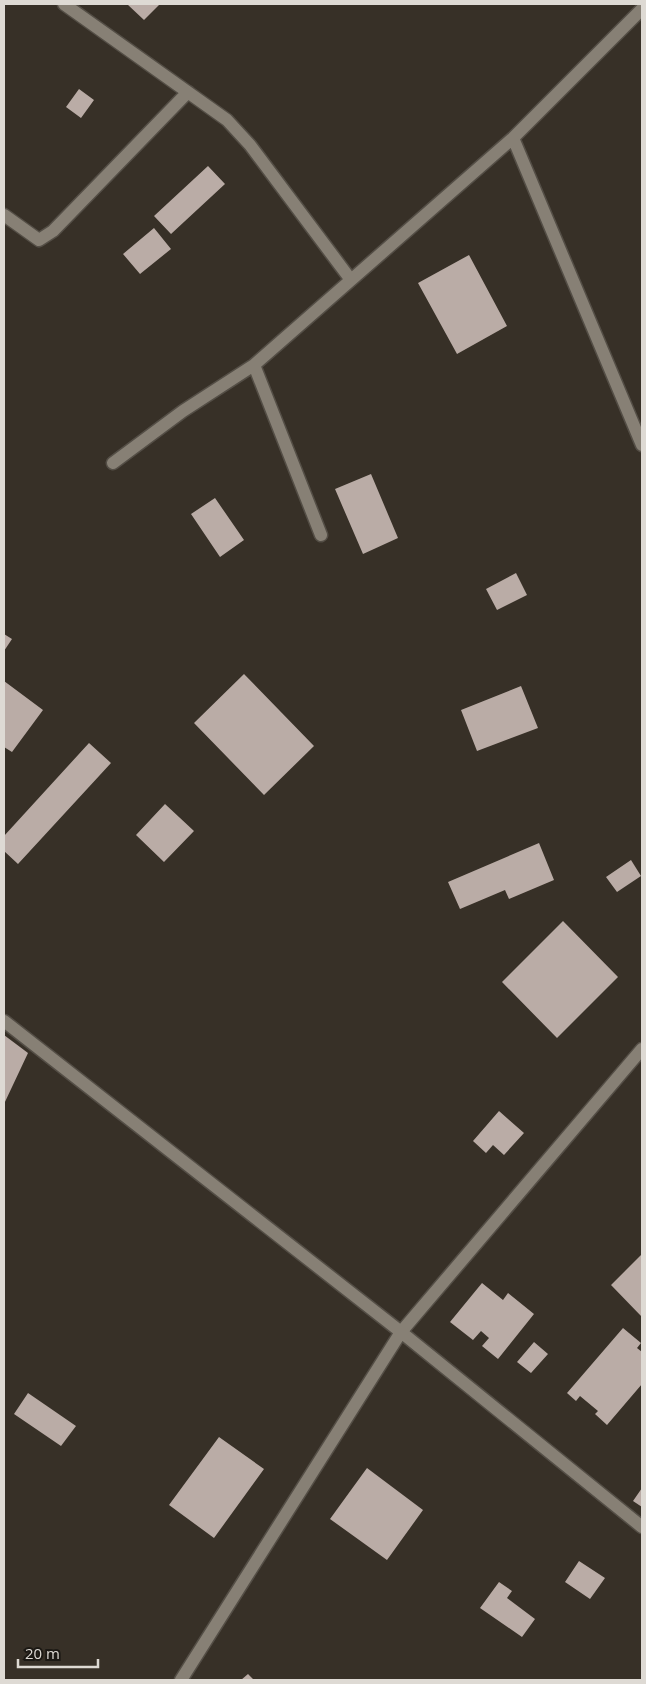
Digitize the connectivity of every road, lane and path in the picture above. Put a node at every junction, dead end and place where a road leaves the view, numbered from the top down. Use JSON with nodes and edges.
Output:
{"nodes":[{"id":1,"x":64,"y":4,"type":"edge"},
{"id":2,"x":642,"y":9,"type":"edge"},
{"id":3,"x":188,"y":92,"type":"junction"},
{"id":4,"x":513,"y":138,"type":"junction"},
{"id":5,"x":4,"y":215,"type":"edge"},
{"id":6,"x":352,"y":280,"type":"junction"},
{"id":7,"x":254,"y":365,"type":"junction"},
{"id":8,"x":642,"y":445,"type":"edge"},
{"id":9,"x":113,"y":463,"type":"dead end"},
{"id":10,"x":322,"y":535,"type":"dead end"},
{"id":11,"x":4,"y":1021,"type":"edge"},
{"id":12,"x":642,"y":1049,"type":"edge"},
{"id":13,"x":400,"y":1332,"type":"junction"},
{"id":14,"x":642,"y":1527,"type":"edge"},
{"id":15,"x":181,"y":1680,"type":"edge"}],
"edges":[{"from":1,"to":3,"type":"street"},
{"from":2,"to":4,"type":"street"},
{"from":3,"to":5,"type":"street"},
{"from":3,"to":6,"type":"street"},
{"from":4,"to":6,"type":"street"},
{"from":4,"to":8,"type":"street"},
{"from":6,"to":7,"type":"street"},
{"from":7,"to":9,"type":"street"},
{"from":7,"to":10,"type":"street"},
{"from":11,"to":13,"type":"street"},
{"from":12,"to":13,"type":"street"},
{"from":13,"to":14,"type":"street"},
{"from":13,"to":15,"type":"street"}]}
